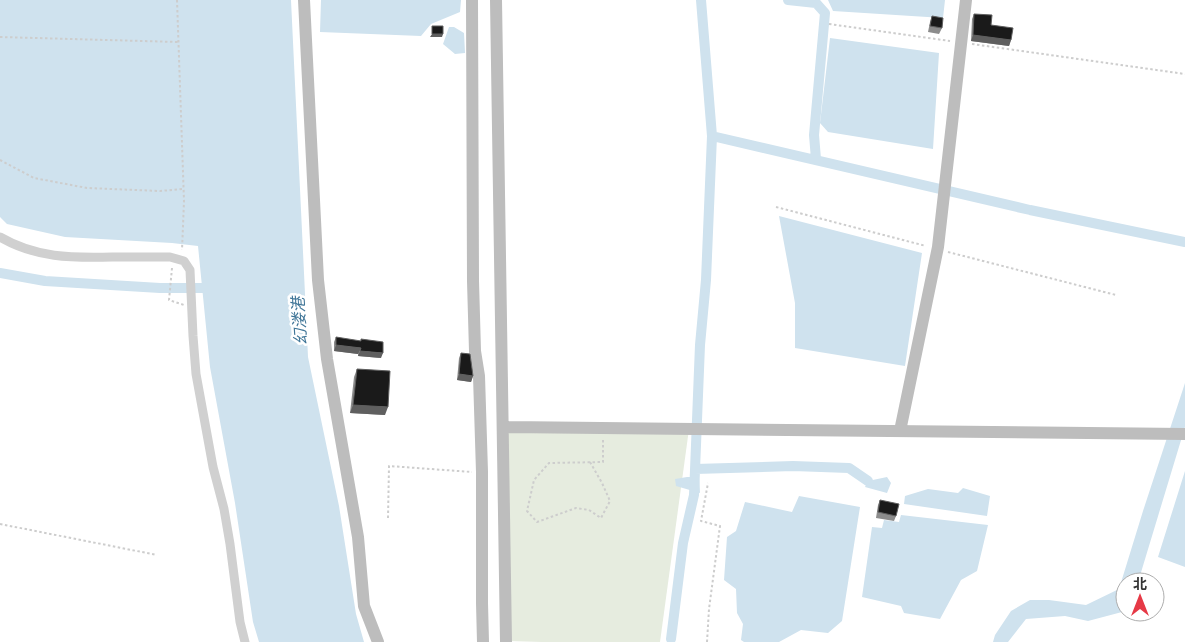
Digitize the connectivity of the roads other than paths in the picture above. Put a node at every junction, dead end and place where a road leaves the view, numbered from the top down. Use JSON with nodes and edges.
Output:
{"nodes":[{"id":1,"x":304,"y":0,"type":"edge"},
{"id":2,"x":472,"y":0,"type":"edge"},
{"id":3,"x":496,"y":0,"type":"edge"},
{"id":4,"x":966,"y":0,"type":"edge"},
{"id":5,"x":0,"y":237,"type":"edge"},
{"id":6,"x":479,"y":376,"type":"junction"},
{"id":7,"x":502,"y":376,"type":"junction"},
{"id":8,"x":503,"y":427,"type":"junction"},
{"id":9,"x":900,"y":432,"type":"junction"},
{"id":10,"x":1185,"y":434,"type":"edge"},
{"id":11,"x":245,"y":642,"type":"edge"},
{"id":12,"x":378,"y":642,"type":"edge"},
{"id":13,"x":483,"y":642,"type":"edge"},
{"id":14,"x":506,"y":642,"type":"edge"}],
"edges":[{"from":1,"to":12,"type":"main road"},
{"from":2,"to":6,"type":"main road"},
{"from":3,"to":7,"type":"main road"},
{"from":4,"to":9,"type":"main road"},
{"from":5,"to":11,"type":"street"},
{"from":6,"to":7,"type":"main road"},
{"from":6,"to":13,"type":"main road"},
{"from":7,"to":8,"type":"main road"},
{"from":8,"to":9,"type":"main road"},
{"from":8,"to":14,"type":"main road"},
{"from":9,"to":10,"type":"main road"}]}
